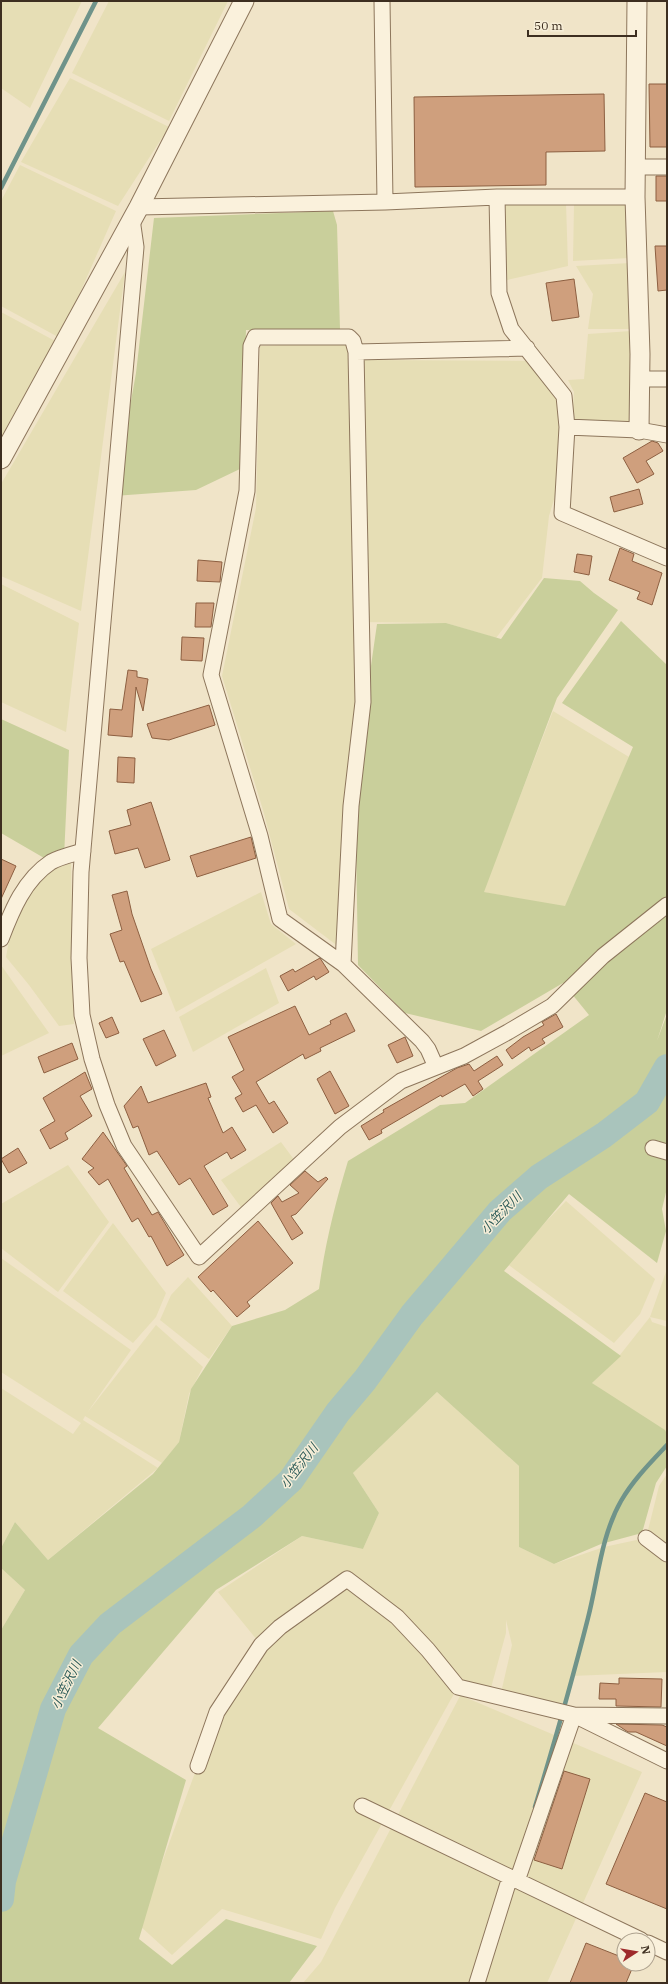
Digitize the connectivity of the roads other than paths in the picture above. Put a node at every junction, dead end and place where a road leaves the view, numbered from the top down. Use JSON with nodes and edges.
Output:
{"nodes":[{"id":1,"x":244,"y":1,"type":"edge"},
{"id":2,"x":382,"y":1,"type":"edge"},
{"id":3,"x":637,"y":1,"type":"edge"},
{"id":4,"x":634,"y":167,"type":"junction"},
{"id":5,"x":667,"y":167,"type":"edge"},
{"id":6,"x":497,"y":197,"type":"junction"},
{"id":7,"x":634,"y":198,"type":"junction"},
{"id":8,"x":385,"y":202,"type":"junction"},
{"id":9,"x":136,"y":213,"type":"junction"},
{"id":10,"x":527,"y":348,"type":"junction"},
{"id":11,"x":356,"y":352,"type":"junction"},
{"id":12,"x":640,"y":379,"type":"junction"},
{"id":13,"x":667,"y":379,"type":"edge"},
{"id":14,"x":567,"y":427,"type":"junction"},
{"id":15,"x":639,"y":430,"type":"junction"},
{"id":16,"x":667,"y":435,"type":"edge"},
{"id":17,"x":1,"y":459,"type":"edge"},
{"id":18,"x":667,"y":558,"type":"edge"},
{"id":19,"x":83,"y":850,"type":"junction"},
{"id":20,"x":667,"y":905,"type":"edge"},
{"id":21,"x":1,"y":939,"type":"edge"},
{"id":22,"x":343,"y":964,"type":"junction"},
{"id":23,"x":436,"y":1067,"type":"junction"},
{"id":24,"x":646,"y":1538,"type":"dead end"},
{"id":25,"x":667,"y":1554,"type":"edge"},
{"id":26,"x":574,"y":1715,"type":"junction"},
{"id":27,"x":667,"y":1716,"type":"edge"},
{"id":28,"x":667,"y":1761,"type":"edge"},
{"id":29,"x":198,"y":1766,"type":"dead end"},
{"id":30,"x":362,"y":1806,"type":"dead end"},
{"id":31,"x":513,"y":1879,"type":"junction"},
{"id":32,"x":624,"y":1932,"type":"edge"},
{"id":33,"x":656,"y":1947,"type":"edge"},
{"id":34,"x":667,"y":1952,"type":"edge"},
{"id":35,"x":477,"y":1983,"type":"edge"}],
"edges":[{"from":1,"to":9,"type":"street"},
{"from":2,"to":8,"type":"street"},
{"from":3,"to":4,"type":"street"},
{"from":4,"to":5,"type":"street"},
{"from":4,"to":7,"type":"street"},
{"from":6,"to":7,"type":"street"},
{"from":6,"to":8,"type":"street"},
{"from":6,"to":10,"type":"street"},
{"from":7,"to":12,"type":"street"},
{"from":8,"to":9,"type":"street"},
{"from":9,"to":17,"type":"street"},
{"from":9,"to":19,"type":"street"},
{"from":10,"to":11,"type":"street"},
{"from":10,"to":14,"type":"street"},
{"from":11,"to":22,"type":"street"},
{"from":11,"to":22,"type":"street"},
{"from":12,"to":13,"type":"street"},
{"from":12,"to":15,"type":"street"},
{"from":14,"to":15,"type":"street"},
{"from":14,"to":18,"type":"street"},
{"from":15,"to":16,"type":"street"},
{"from":19,"to":21,"type":"street"},
{"from":19,"to":23,"type":"street"},
{"from":20,"to":23,"type":"street"},
{"from":22,"to":23,"type":"street"},
{"from":24,"to":25,"type":"street"},
{"from":26,"to":27,"type":"street"},
{"from":26,"to":28,"type":"street"},
{"from":26,"to":29,"type":"street"},
{"from":26,"to":31,"type":"street"},
{"from":30,"to":31,"type":"street"},
{"from":31,"to":32,"type":"street"},
{"from":31,"to":35,"type":"street"},
{"from":33,"to":34,"type":"street"}]}
